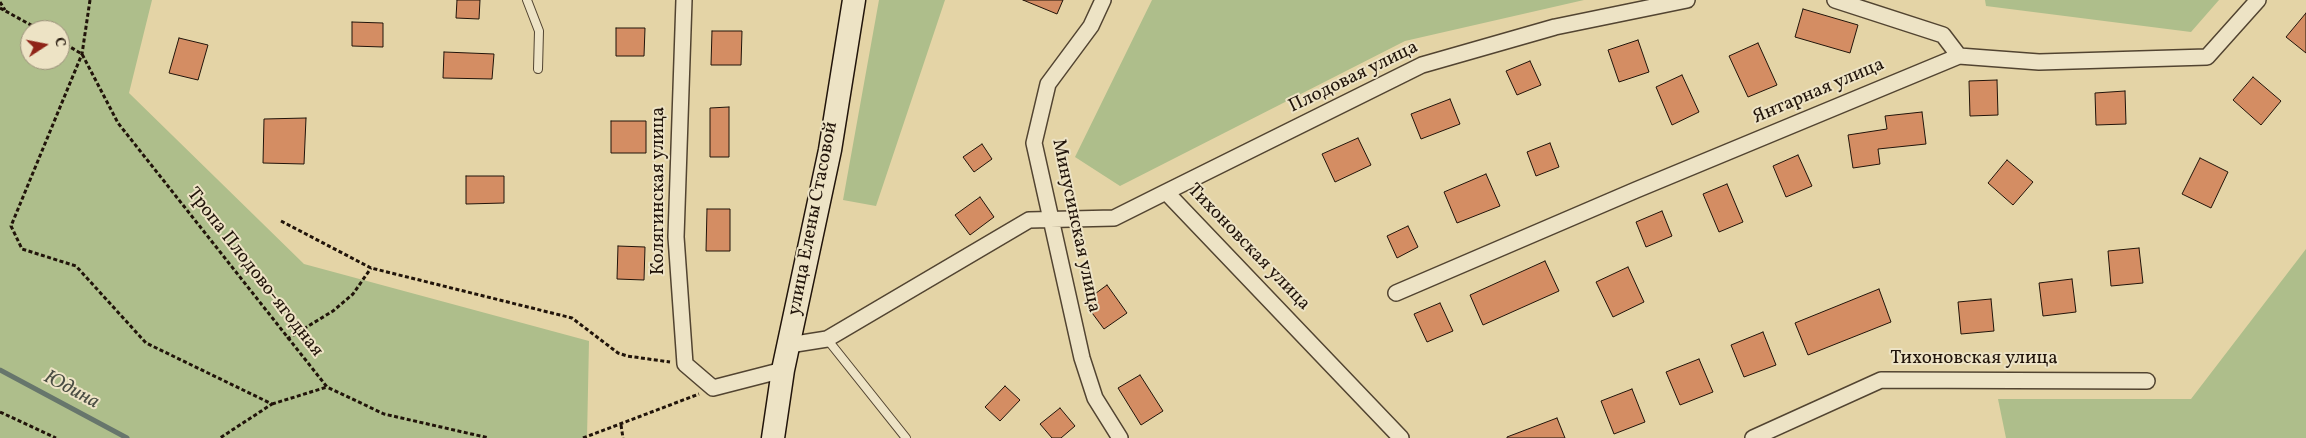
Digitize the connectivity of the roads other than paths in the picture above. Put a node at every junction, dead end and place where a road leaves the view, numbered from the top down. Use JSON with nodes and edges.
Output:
{"nodes":[{"id":1,"x":527,"y":0,"type":"edge"},
{"id":2,"x":684,"y":0,"type":"edge"},
{"id":3,"x":854,"y":0,"type":"edge"},
{"id":4,"x":1103,"y":0,"type":"edge"},
{"id":5,"x":1686,"y":0,"type":"edge"},
{"id":6,"x":2258,"y":0,"type":"edge"},
{"id":7,"x":1841,"y":1,"type":"edge"},
{"id":8,"x":1960,"y":56,"type":"junction"},
{"id":9,"x":538,"y":69,"type":"dead end"},
{"id":10,"x":1166,"y":192,"type":"junction"},
{"id":11,"x":1052,"y":220,"type":"junction"},
{"id":12,"x":1396,"y":293,"type":"dead end"},
{"id":13,"x":827,"y":339,"type":"junction"},
{"id":14,"x":789,"y":345,"type":"junction"},
{"id":15,"x":783,"y":370,"type":"junction"},
{"id":16,"x":2148,"y":381,"type":"dead end"},
{"id":17,"x":772,"y":438,"type":"edge"},
{"id":18,"x":906,"y":438,"type":"edge"},
{"id":19,"x":1120,"y":438,"type":"edge"},
{"id":20,"x":1401,"y":438,"type":"edge"},
{"id":21,"x":1753,"y":438,"type":"edge"}],
"edges":[{"from":1,"to":9,"type":"lane"},
{"from":2,"to":15,"type":"street","name":"Колягинская улица"},
{"from":3,"to":14,"type":"main road","name":"улица Елены Стасовой"},
{"from":4,"to":11,"type":"street","name":"Минусинская улица"},
{"from":5,"to":10,"type":"street","name":"Плодовая улица"},
{"from":6,"to":8,"type":"street","name":"Янтарная улица"},
{"from":7,"to":8,"type":"street"},
{"from":8,"to":12,"type":"street","name":"Янтарная улица"},
{"from":10,"to":11,"type":"street","name":"Тихоновская улица"},
{"from":10,"to":20,"type":"street","name":"Тихоновская улица"},
{"from":11,"to":13,"type":"street","name":"Тихоновская улица"},
{"from":11,"to":19,"type":"street","name":"Минусинская улица"},
{"from":13,"to":14,"type":"street","name":"Тихоновская улица"},
{"from":13,"to":18,"type":"lane"},
{"from":14,"to":15,"type":"main road","name":"улица Елены Стасовой"},
{"from":15,"to":17,"type":"main road","name":"улица Елены Стасовой"},
{"from":16,"to":21,"type":"street","name":"Тихоновская улица"}]}
